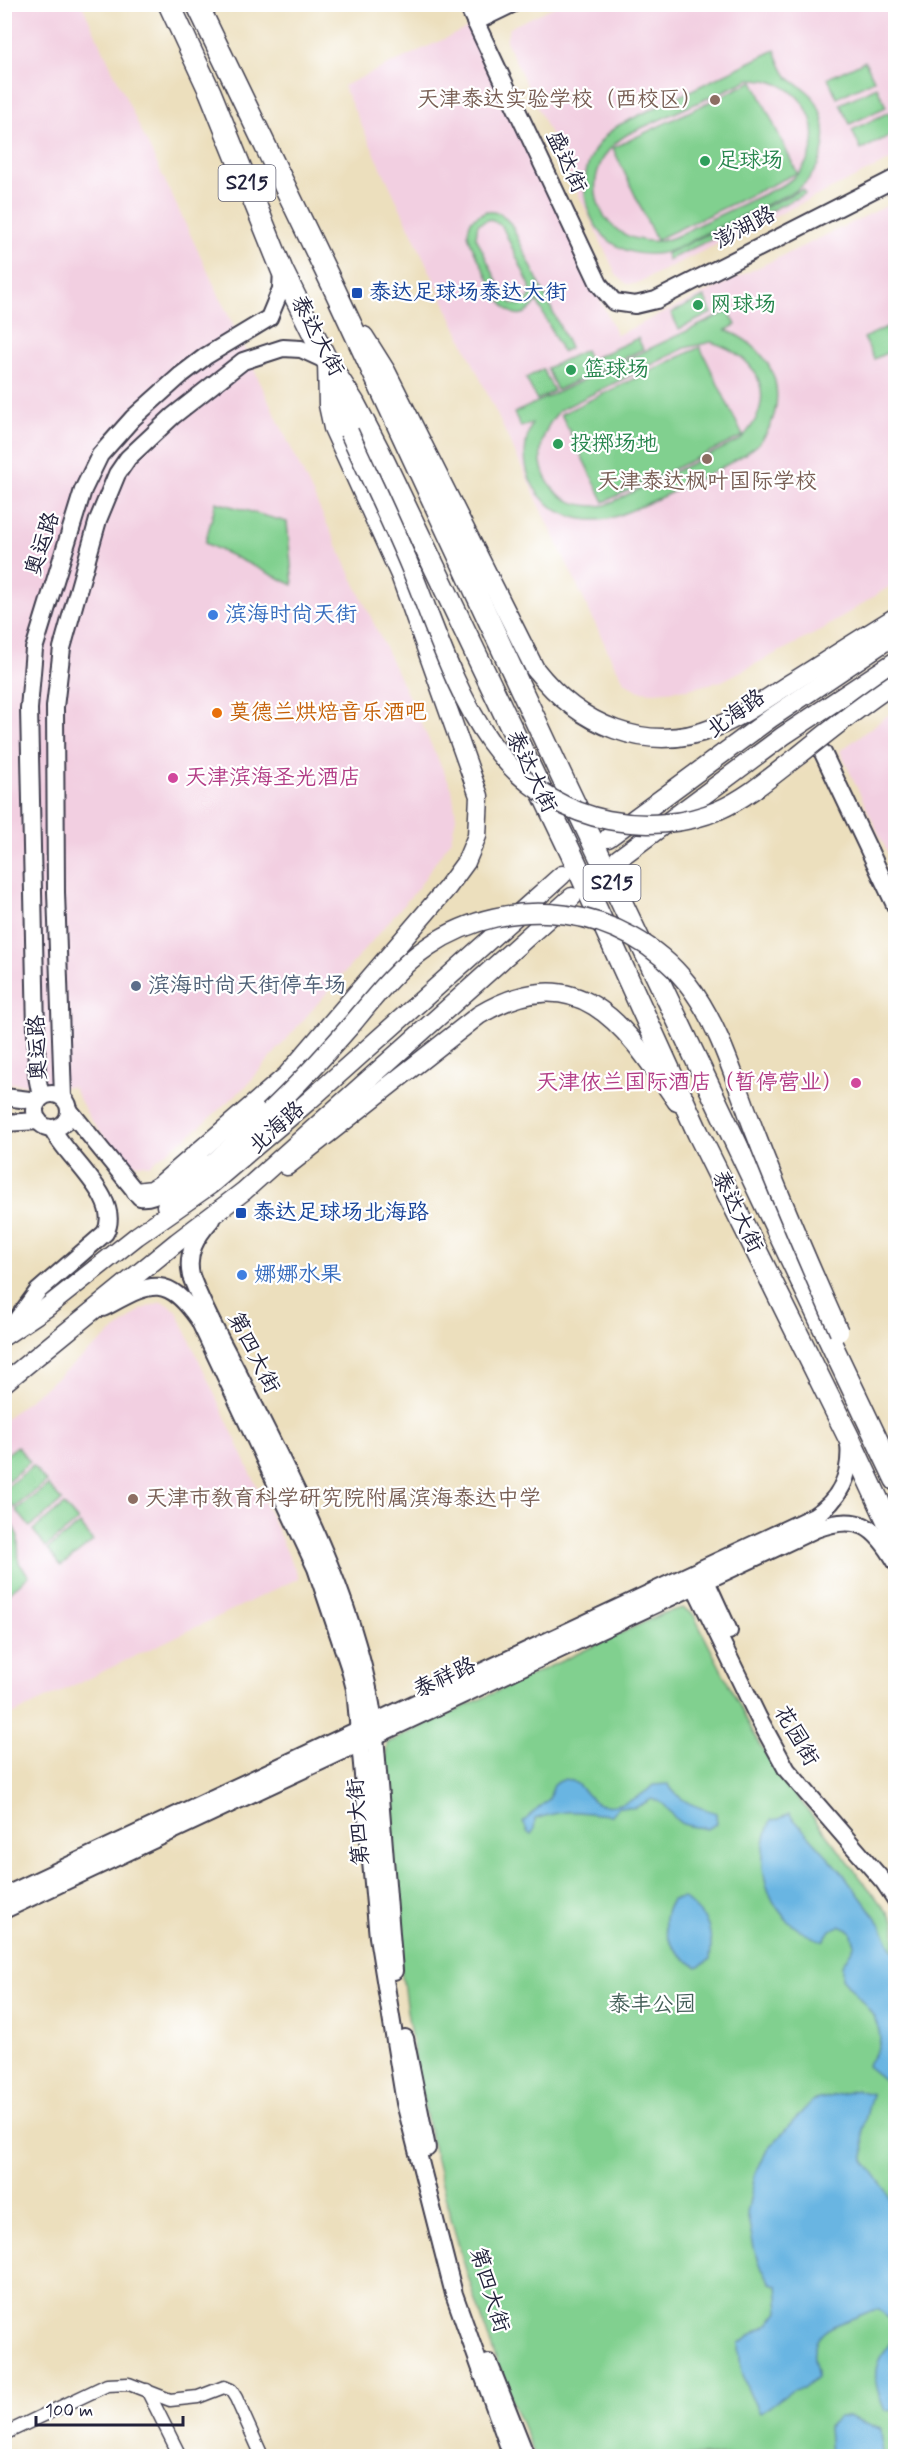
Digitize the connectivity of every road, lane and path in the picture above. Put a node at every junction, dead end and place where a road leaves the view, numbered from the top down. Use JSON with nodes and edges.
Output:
{"nodes":[{"id":1,"x":169,"y":4,"type":"edge"},
{"id":2,"x":197,"y":4,"type":"edge"},
{"id":3,"x":467,"y":4,"type":"edge"},
{"id":4,"x":512,"y":4,"type":"edge"},
{"id":5,"x":477,"y":15,"type":"edge"},
{"id":6,"x":896,"y":166,"type":"edge"},
{"id":7,"x":896,"y":178,"type":"edge"},
{"id":8,"x":282,"y":270,"type":"junction"},
{"id":9,"x":332,"y":284,"type":"junction"},
{"id":10,"x":617,"y":298,"type":"junction"},
{"id":11,"x":327,"y":361,"type":"junction"},
{"id":12,"x":896,"y":617,"type":"edge"},
{"id":13,"x":896,"y":634,"type":"edge"},
{"id":14,"x":896,"y":661,"type":"edge"},
{"id":15,"x":896,"y":682,"type":"edge"},
{"id":16,"x":823,"y":753,"type":"dead end"},
{"id":17,"x":608,"y":838,"type":"dead end"},
{"id":18,"x":618,"y":859,"type":"dead end"},
{"id":19,"x":562,"y":876,"type":"dead end"},
{"id":20,"x":572,"y":897,"type":"dead end"},
{"id":21,"x":896,"y":908,"type":"edge"},
{"id":22,"x":4,"y":1097,"type":"edge"},
{"id":23,"x":40,"y":1099,"type":"junction"},
{"id":24,"x":66,"y":1104,"type":"junction"},
{"id":25,"x":4,"y":1122,"type":"edge"},
{"id":26,"x":46,"y":1124,"type":"junction"},
{"id":27,"x":698,"y":1133,"type":"junction"},
{"id":28,"x":232,"y":1144,"type":"junction"},
{"id":29,"x":244,"y":1191,"type":"junction"},
{"id":30,"x":135,"y":1192,"type":"junction"},
{"id":31,"x":218,"y":1212,"type":"junction"},
{"id":32,"x":137,"y":1236,"type":"junction"},
{"id":33,"x":85,"y":1317,"type":"junction"},
{"id":34,"x":5,"y":1336,"type":"edge"},
{"id":35,"x":848,"y":1378,"type":"junction"},
{"id":36,"x":4,"y":1383,"type":"edge"},
{"id":37,"x":871,"y":1426,"type":"junction"},
{"id":38,"x":848,"y":1436,"type":"junction"},
{"id":39,"x":896,"y":1451,"type":"edge"},
{"id":40,"x":896,"y":1479,"type":"edge"},
{"id":41,"x":896,"y":1539,"type":"edge"},
{"id":42,"x":896,"y":1562,"type":"edge"},
{"id":43,"x":697,"y":1577,"type":"junction"},
{"id":44,"x":367,"y":1733,"type":"junction"},
{"id":45,"x":896,"y":1882,"type":"edge"},
{"id":46,"x":4,"y":1896,"type":"edge"},
{"id":47,"x":896,"y":1900,"type":"edge"},
{"id":48,"x":4,"y":1910,"type":"edge"},
{"id":49,"x":147,"y":2390,"type":"junction"},
{"id":50,"x":4,"y":2434,"type":"edge"},
{"id":51,"x":180,"y":2457,"type":"edge"},
{"id":52,"x":262,"y":2457,"type":"edge"},
{"id":53,"x":512,"y":2457,"type":"edge"},
{"id":54,"x":526,"y":2457,"type":"edge"}],
"edges":[{"from":1,"to":8,"type":"highway","name":"泰达大街","number":"S215"},
{"from":2,"to":9,"type":"highway","name":"泰达大街"},
{"from":3,"to":5,"type":"street","name":"盛达街"},
{"from":4,"to":5,"type":"street"},
{"from":5,"to":10,"type":"street","name":"盛达街"},
{"from":6,"to":10,"type":"street","name":"澎湖路"},
{"from":7,"to":10,"type":"street","name":"澎湖路"},
{"from":8,"to":11,"type":"highway","name":"泰达大街","number":"S215"},
{"from":8,"to":23,"type":"street","name":"奥运路"},
{"from":9,"to":12,"type":"main road"},
{"from":9,"to":35,"type":"highway","name":"泰达大街","number":"S215"},
{"from":11,"to":15,"type":"main road","bridge":true},
{"from":11,"to":24,"type":"street","name":"奥运路"},
{"from":11,"to":27,"type":"highway","name":"泰达大街","number":"S215"},
{"from":11,"to":30,"type":"main road"},
{"from":13,"to":17,"type":"main road","name":"北海路"},
{"from":14,"to":18,"type":"main road","name":"北海路"},
{"from":16,"to":21,"type":"street"},
{"from":19,"to":32,"type":"main road","name":"北海路"},
{"from":20,"to":29,"type":"main road","name":"北海路"},
{"from":22,"to":23,"type":"street"},
{"from":23,"to":24,"type":"street"},
{"from":23,"to":26,"type":"street"},
{"from":24,"to":26,"type":"street"},
{"from":24,"to":30,"type":"street"},
{"from":25,"to":26,"type":"street"},
{"from":26,"to":34,"type":"street"},
{"from":27,"to":29,"type":"main road"},
{"from":27,"to":38,"type":"highway","name":"泰达大街","number":"S215"},
{"from":28,"to":30,"type":"street"},
{"from":28,"to":32,"type":"main road"},
{"from":28,"to":35,"type":"main road","bridge":true},
{"from":29,"to":31,"type":"main road","name":"北海路"},
{"from":31,"to":33,"type":"main road","name":"北海路"},
{"from":31,"to":44,"type":"street","name":"第四大街"},
{"from":32,"to":34,"type":"main road","name":"北海路"},
{"from":33,"to":36,"type":"main road","name":"北海路"},
{"from":33,"to":44,"type":"street"},
{"from":35,"to":37,"type":"highway","name":"泰达大街","number":"S215"},
{"from":37,"to":39,"type":"street"},
{"from":37,"to":40,"type":"highway","name":"泰达大街","number":"S215"},
{"from":38,"to":41,"type":"highway","name":"泰达大街","number":"S215"},
{"from":38,"to":43,"type":"street","name":"泰祥路"},
{"from":42,"to":43,"type":"street","name":"泰祥路"},
{"from":43,"to":44,"type":"street","name":"泰祥路"},
{"from":43,"to":45,"type":"street","name":"花园街"},
{"from":43,"to":47,"type":"street","name":"花园街"},
{"from":44,"to":46,"type":"street","name":"泰祥路"},
{"from":44,"to":48,"type":"street","name":"泰祥路"},
{"from":44,"to":53,"type":"street","name":"第四大街"},
{"from":44,"to":54,"type":"street","name":"第四大街"},
{"from":49,"to":50,"type":"street"},
{"from":49,"to":51,"type":"street"},
{"from":49,"to":52,"type":"street"}]}
